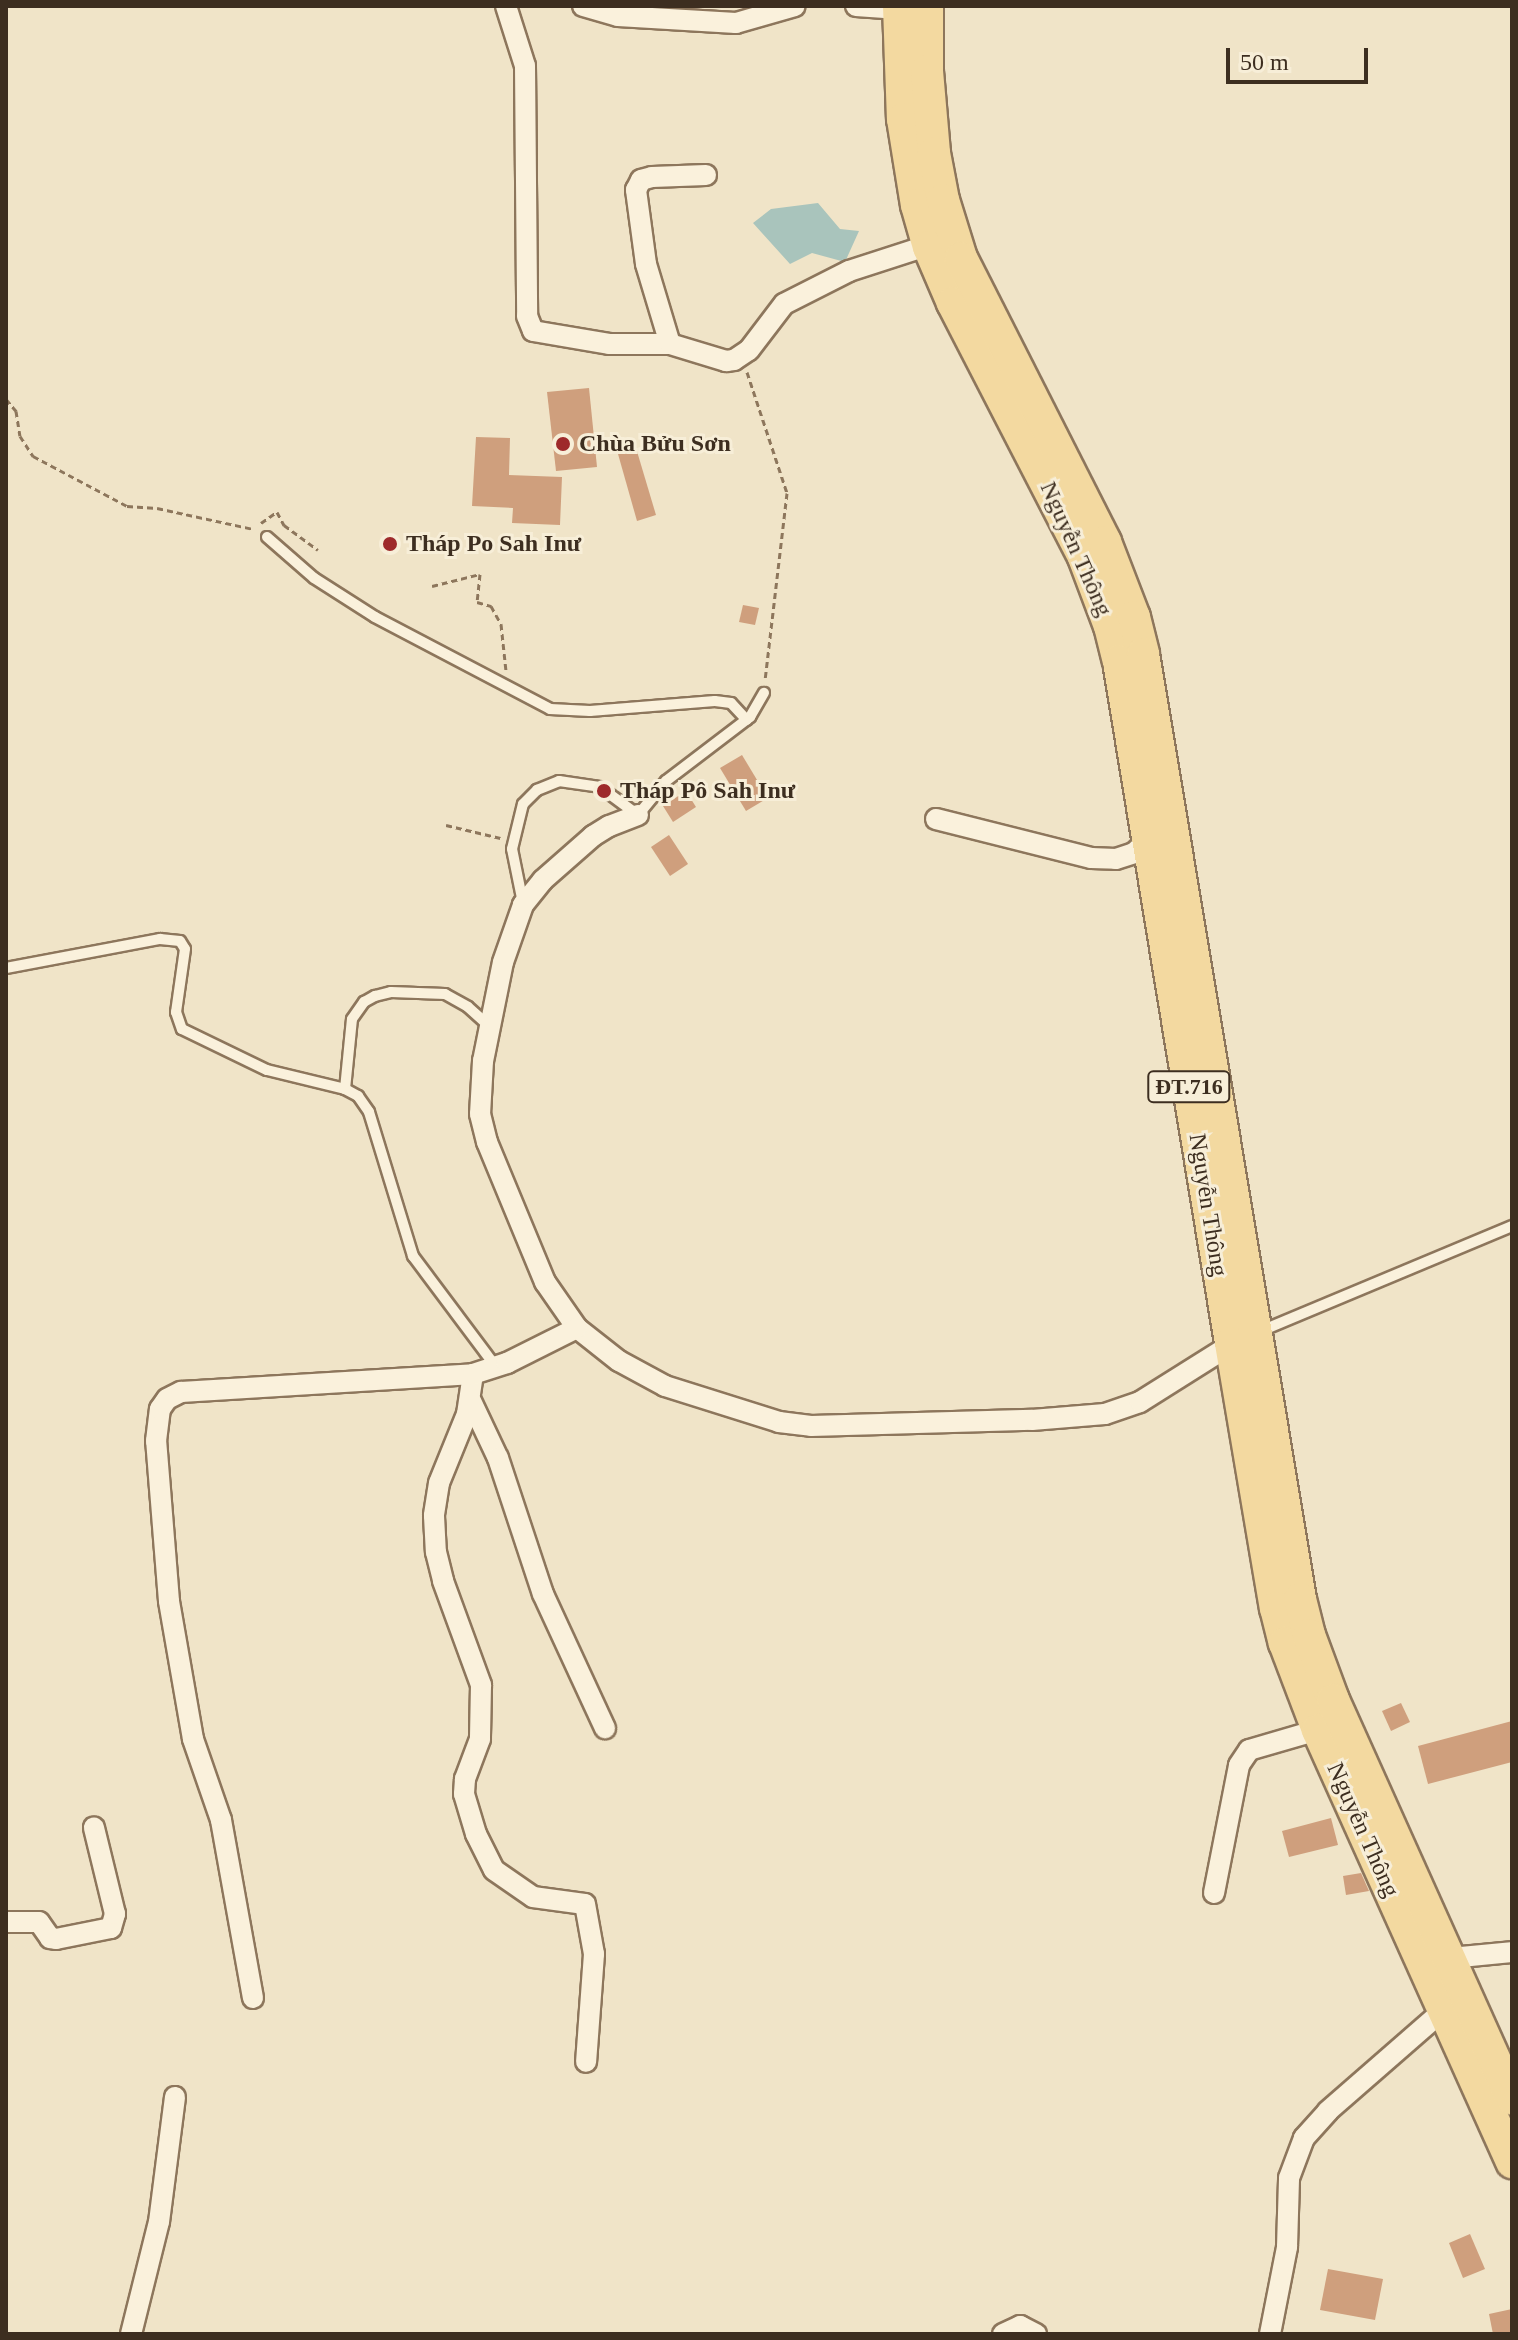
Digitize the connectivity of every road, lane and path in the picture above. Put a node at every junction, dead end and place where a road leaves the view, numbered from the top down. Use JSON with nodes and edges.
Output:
{"nodes":[{"id":1,"x":506,"y":6,"type":"edge"},
{"id":2,"x":583,"y":6,"type":"edge"},
{"id":3,"x":795,"y":6,"type":"edge"},
{"id":4,"x":856,"y":6,"type":"edge"},
{"id":5,"x":908,"y":7,"type":"edge"},
{"id":6,"x":706,"y":175,"type":"dead end"},
{"id":7,"x":941,"y":241,"type":"junction"},
{"id":8,"x":670,"y":344,"type":"junction"},
{"id":9,"x":742,"y":357,"type":"junction"},
{"id":10,"x":6,"y":399,"type":"edge"},
{"id":11,"x":267,"y":537,"type":"dead end"},
{"id":12,"x":318,"y":550,"type":"dead end"},
{"id":13,"x":432,"y":586,"type":"dead end"},
{"id":14,"x":506,"y":685,"type":"junction"},
{"id":15,"x":764,"y":693,"type":"joint"},
{"id":16,"x":747,"y":720,"type":"junction"},
{"id":17,"x":638,"y":815,"type":"junction"},
{"id":18,"x":936,"y":819,"type":"dead end"},
{"id":19,"x":446,"y":825,"type":"dead end"},
{"id":20,"x":497,"y":838,"type":"dead end"},
{"id":21,"x":1148,"y":840,"type":"junction"},
{"id":22,"x":523,"y":905,"type":"junction"},
{"id":23,"x":6,"y":968,"type":"edge"},
{"id":24,"x":490,"y":1027,"type":"junction"},
{"id":25,"x":345,"y":1089,"type":"junction"},
{"id":26,"x":1512,"y":1226,"type":"edge"},
{"id":27,"x":577,"y":1328,"type":"junction"},
{"id":28,"x":1243,"y":1338,"type":"junction"},
{"id":29,"x":496,"y":1368,"type":"junction"},
{"id":30,"x":473,"y":1374,"type":"junction"},
{"id":31,"x":471,"y":1401,"type":"junction"},
{"id":32,"x":605,"y":1728,"type":"dead end"},
{"id":33,"x":1318,"y":1730,"type":"junction"},
{"id":34,"x":94,"y":1828,"type":"dead end"},
{"id":35,"x":1214,"y":1893,"type":"dead end"},
{"id":36,"x":6,"y":1922,"type":"edge"},
{"id":37,"x":1512,"y":1952,"type":"edge"},
{"id":38,"x":1450,"y":1958,"type":"junction"},
{"id":39,"x":253,"y":1998,"type":"dead end"},
{"id":40,"x":1445,"y":2009,"type":"junction"},
{"id":41,"x":586,"y":2062,"type":"dead end"},
{"id":42,"x":1509,"y":2083,"type":"edge"},
{"id":43,"x":175,"y":2097,"type":"dead end"},
{"id":44,"x":1512,"y":2162,"type":"edge"},
{"id":45,"x":131,"y":2334,"type":"edge"},
{"id":46,"x":1003,"y":2334,"type":"edge"},
{"id":47,"x":1036,"y":2334,"type":"edge"},
{"id":48,"x":1270,"y":2334,"type":"edge"}],
"edges":[{"from":1,"to":8,"type":"street"},
{"from":2,"to":3,"type":"street"},
{"from":4,"to":5,"type":"street"},
{"from":5,"to":7,"type":"main road","name":"Nguyễn Thông","number":"ĐT.716"},
{"from":6,"to":8,"type":"street"},
{"from":7,"to":9,"type":"street"},
{"from":7,"to":21,"type":"main road","name":"Nguyễn Thông","number":"ĐT.716"},
{"from":7,"to":28,"type":"main road","name":"Nguyễn Thông","number":"ĐT.716"},
{"from":8,"to":9,"type":"street"},
{"from":9,"to":15,"type":"path"},
{"from":10,"to":12,"type":"path"},
{"from":11,"to":14,"type":"lane"},
{"from":13,"to":14,"type":"path"},
{"from":14,"to":16,"type":"lane"},
{"from":15,"to":16,"type":"lane"},
{"from":16,"to":17,"type":"lane"},
{"from":17,"to":22,"type":"street"},
{"from":17,"to":22,"type":"lane"},
{"from":18,"to":21,"type":"street"},
{"from":19,"to":20,"type":"path"},
{"from":21,"to":28,"type":"main road","name":"Nguyễn Thông","number":"ĐT.716"},
{"from":22,"to":24,"type":"street"},
{"from":23,"to":25,"type":"lane"},
{"from":24,"to":25,"type":"lane"},
{"from":24,"to":27,"type":"street"},
{"from":25,"to":29,"type":"lane"},
{"from":26,"to":28,"type":"lane"},
{"from":27,"to":28,"type":"street"},
{"from":27,"to":29,"type":"street"},
{"from":28,"to":33,"type":"main road","name":"Nguyễn Thông","number":"ĐT.716"},
{"from":28,"to":38,"type":"main road","name":"Nguyễn Thông","number":"ĐT.716"},
{"from":29,"to":30,"type":"street"},
{"from":30,"to":31,"type":"street"},
{"from":30,"to":39,"type":"street"},
{"from":31,"to":32,"type":"street"},
{"from":31,"to":41,"type":"street"},
{"from":33,"to":35,"type":"street"},
{"from":33,"to":40,"type":"main road","name":"Nguyễn Thông","number":"ĐT.716"},
{"from":34,"to":36,"type":"street"},
{"from":37,"to":38,"type":"street"},
{"from":38,"to":42,"type":"main road","name":"Nguyễn Thông","number":"ĐT.716"},
{"from":40,"to":44,"type":"main road","name":"Nguyễn Thông","number":"ĐT.716"},
{"from":40,"to":48,"type":"street"},
{"from":43,"to":45,"type":"street"},
{"from":46,"to":47,"type":"street"}]}
